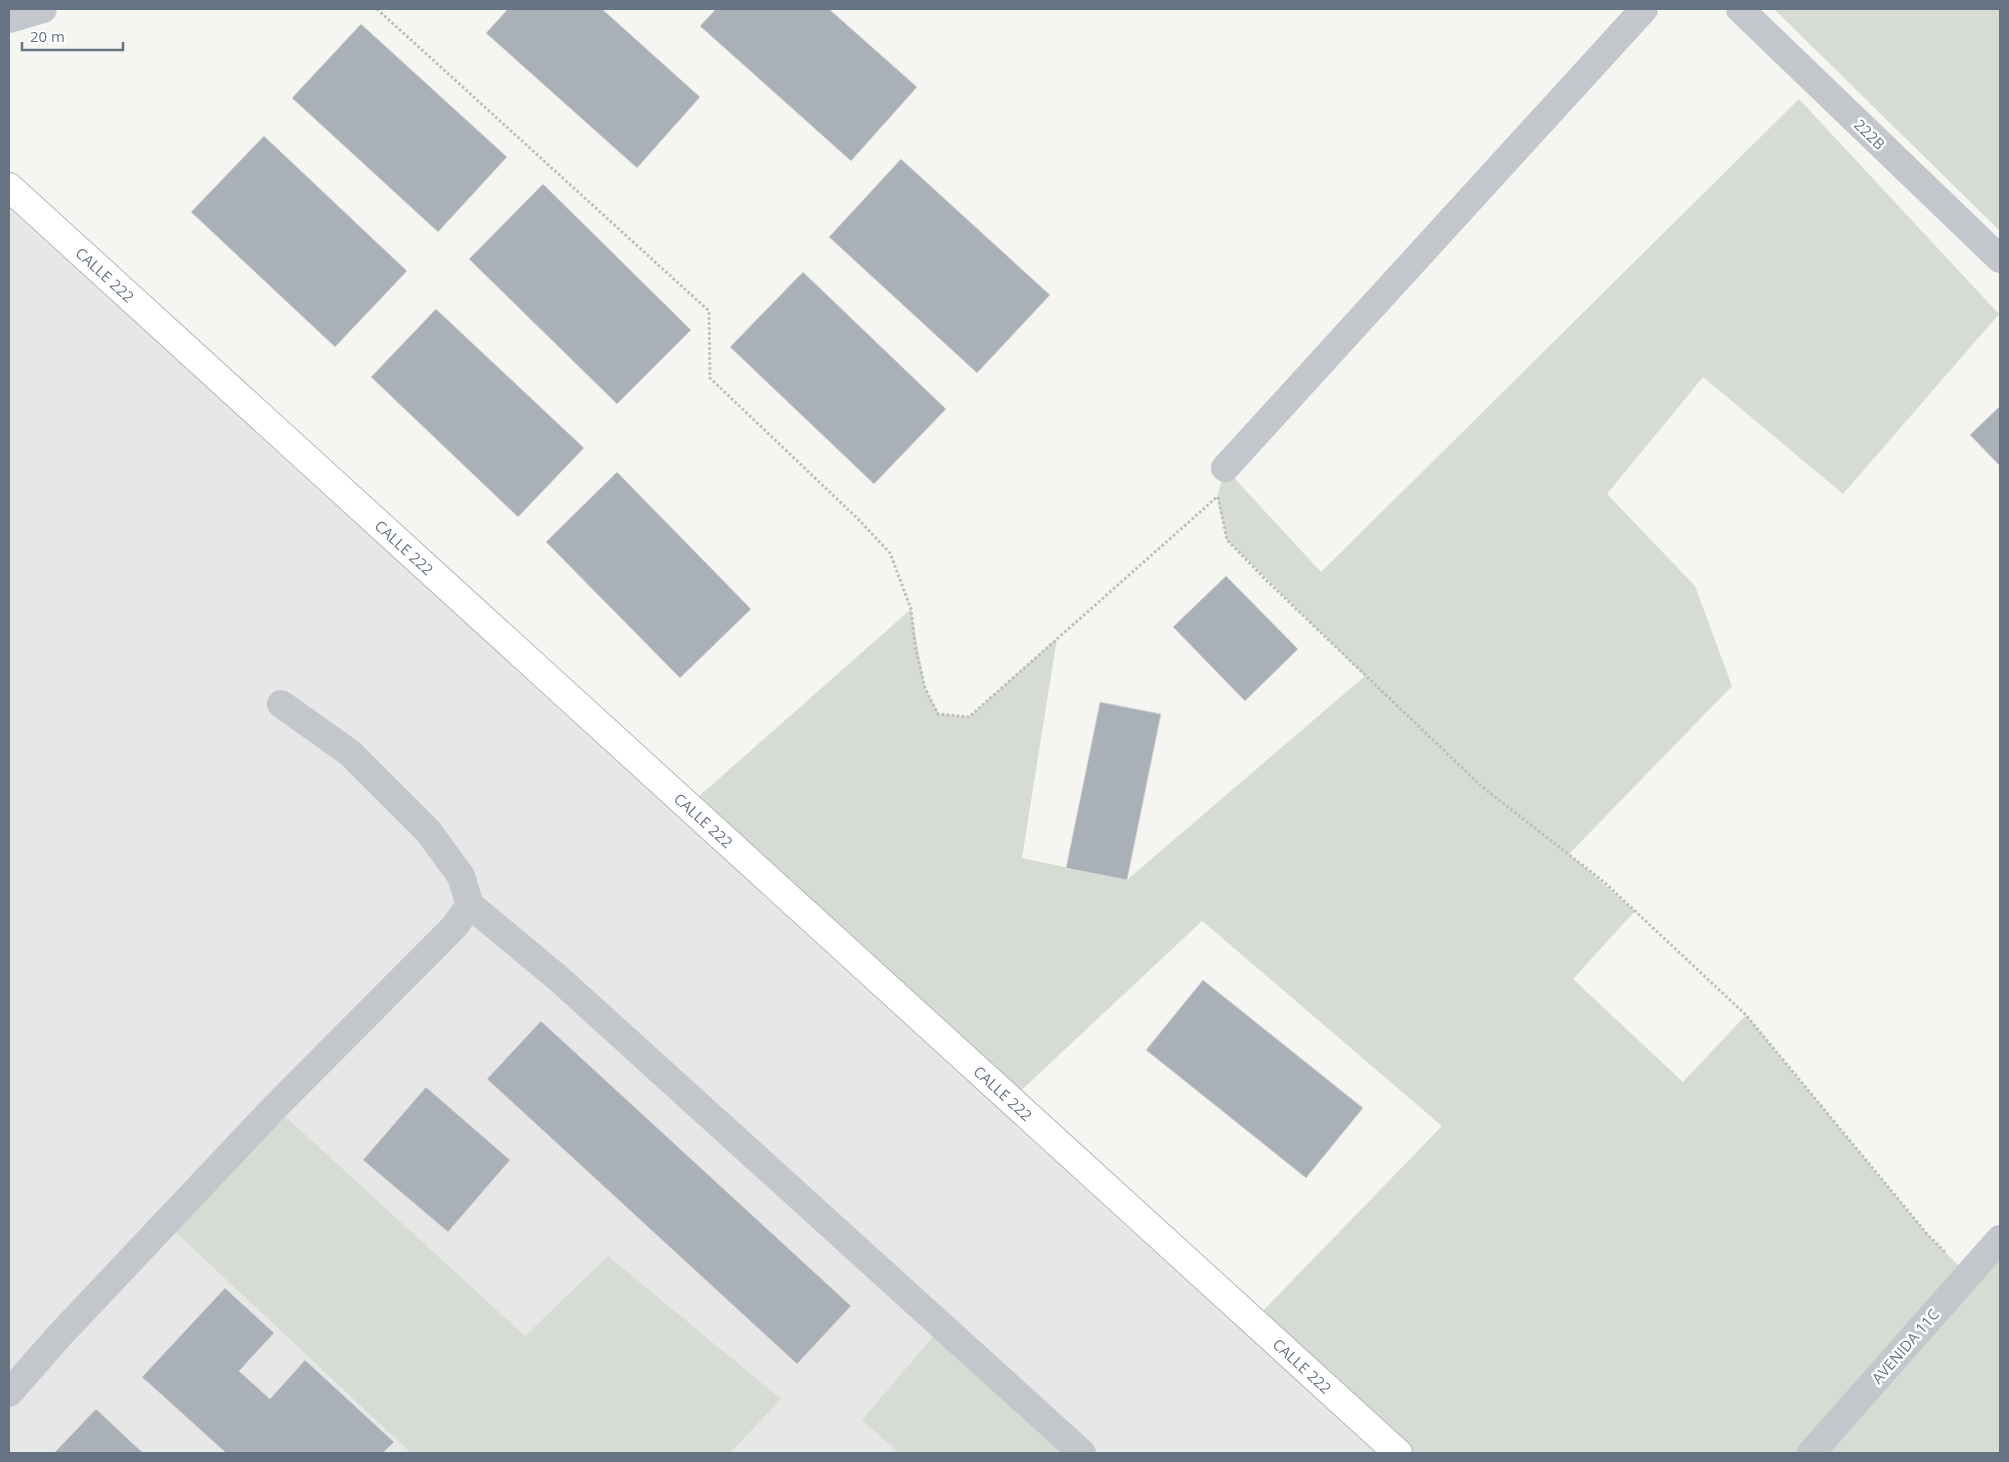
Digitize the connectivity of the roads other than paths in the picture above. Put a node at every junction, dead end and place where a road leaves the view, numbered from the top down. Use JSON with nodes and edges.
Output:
{"nodes":[{"id":1,"x":44,"y":9,"type":"edge"},
{"id":2,"x":1644,"y":9,"type":"edge"},
{"id":3,"x":1740,"y":9,"type":"edge"},
{"id":4,"x":9,"y":19,"type":"edge"},
{"id":5,"x":9,"y":187,"type":"edge"},
{"id":6,"x":2000,"y":259,"type":"edge"},
{"id":7,"x":1226,"y":468,"type":"road end"},
{"id":8,"x":280,"y":704,"type":"dead end"},
{"id":9,"x":470,"y":905,"type":"junction"},
{"id":10,"x":2000,"y":1239,"type":"edge"},
{"id":11,"x":9,"y":1393,"type":"edge"},
{"id":12,"x":1082,"y":1453,"type":"edge"},
{"id":13,"x":1398,"y":1453,"type":"edge"},
{"id":14,"x":1811,"y":1453,"type":"edge"}],
"edges":[{"from":1,"to":4,"type":"street"},
{"from":2,"to":7,"type":"street"},
{"from":3,"to":6,"type":"street","name":"222B"},
{"from":5,"to":13,"type":"main road","name":"CALLE 222"},
{"from":8,"to":9,"type":"street"},
{"from":9,"to":11,"type":"street"},
{"from":9,"to":12,"type":"street"},
{"from":10,"to":14,"type":"street","name":"AVENIDA 11C"}]}
